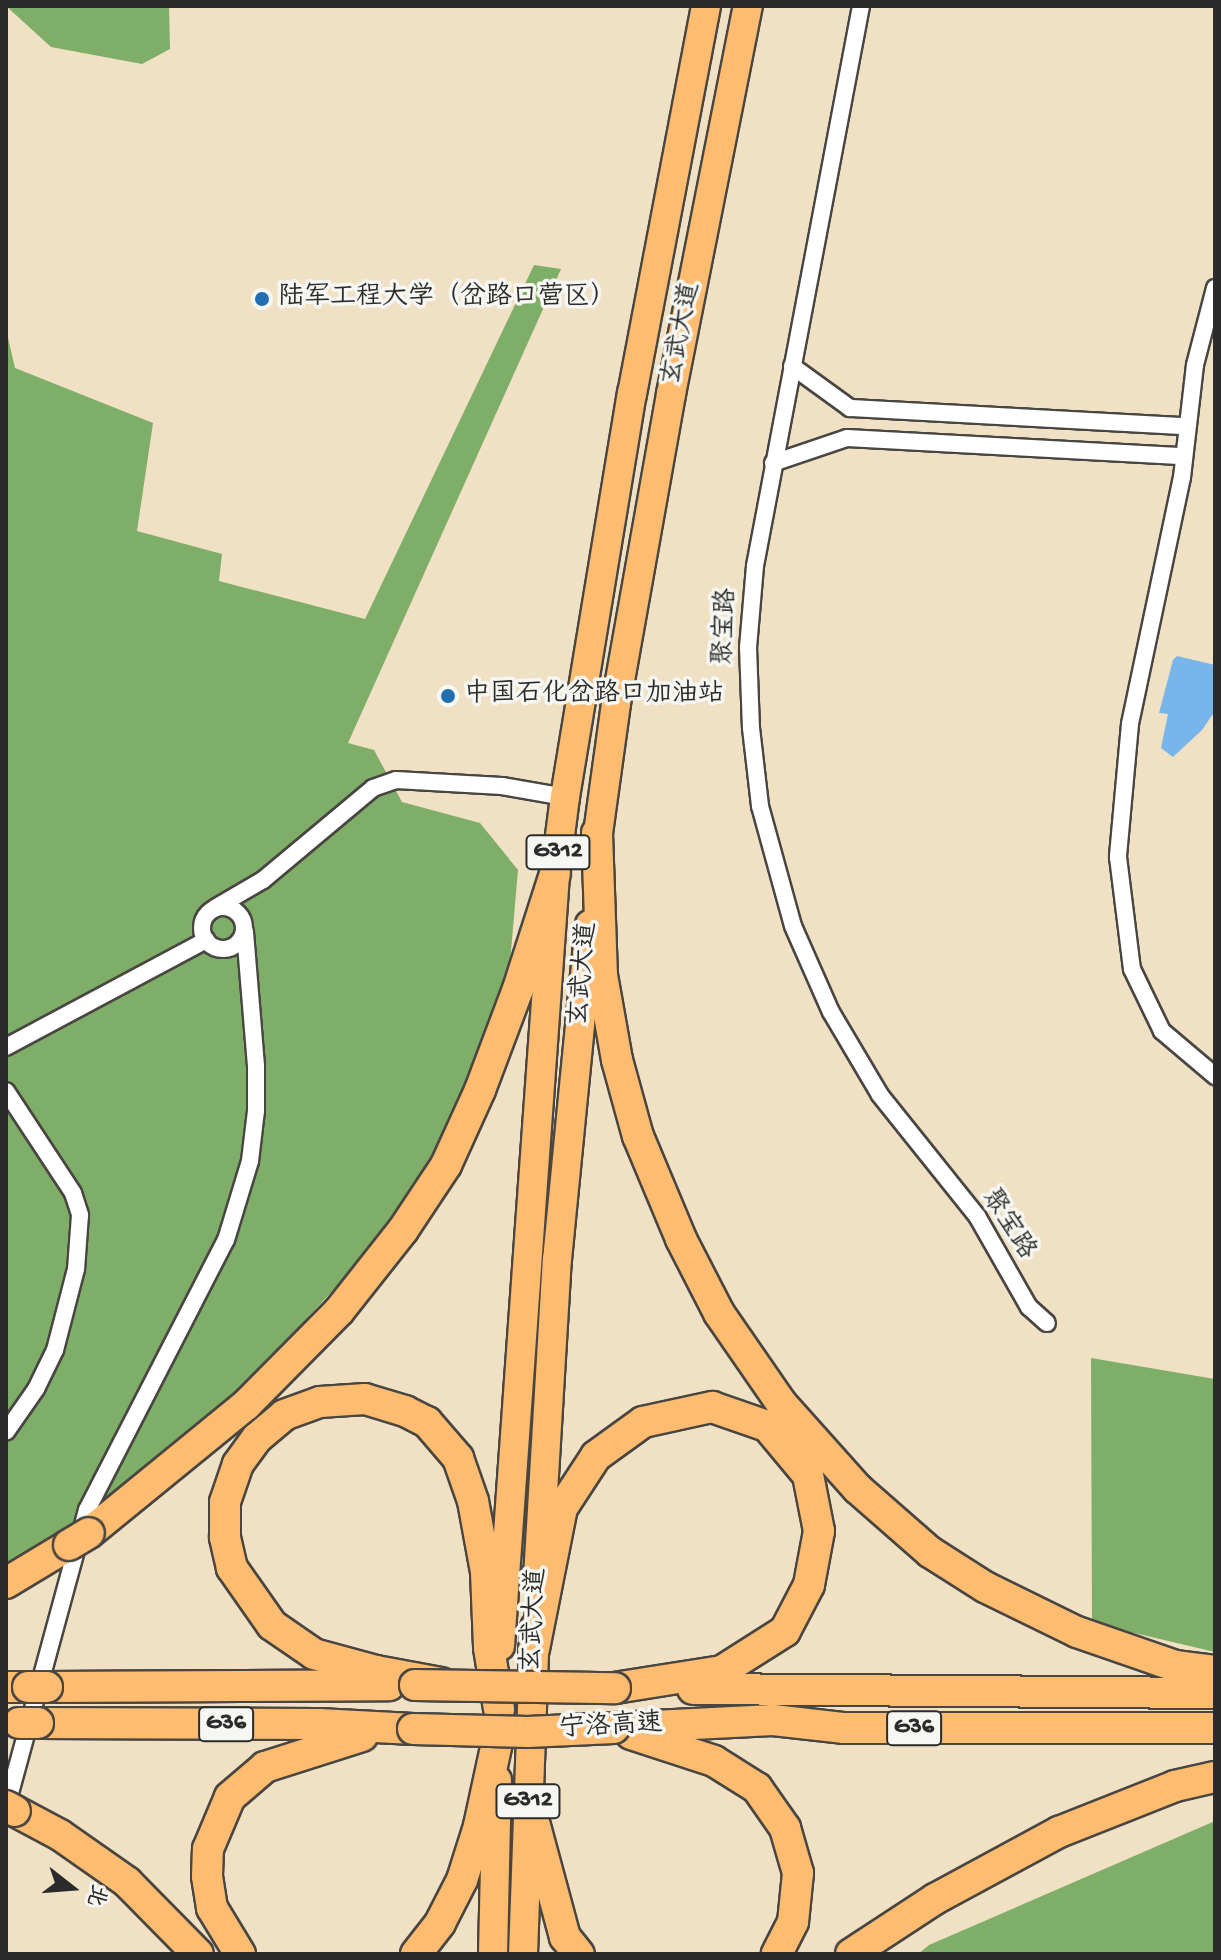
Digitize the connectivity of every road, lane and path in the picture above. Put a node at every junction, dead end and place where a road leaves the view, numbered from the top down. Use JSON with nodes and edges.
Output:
{"nodes":[{"id":1,"x":706,"y":6,"type":"edge"},
{"id":2,"x":861,"y":6,"type":"edge"},
{"id":3,"x":748,"y":12,"type":"edge"},
{"id":4,"x":1215,"y":288,"type":"edge"},
{"id":5,"x":792,"y":366,"type":"junction"},
{"id":6,"x":1187,"y":426,"type":"junction"},
{"id":7,"x":1184,"y":456,"type":"junction"},
{"id":8,"x":773,"y":463,"type":"junction"},
{"id":9,"x":565,"y":797,"type":"junction"},
{"id":10,"x":597,"y":833,"type":"junction"},
{"id":11,"x":555,"y":874,"type":"junction"},
{"id":12,"x":263,"y":880,"type":"junction"},
{"id":13,"x":215,"y":908,"type":"junction"},
{"id":14,"x":245,"y":928,"type":"junction"},
{"id":15,"x":211,"y":944,"type":"junction"},
{"id":16,"x":250,"y":973,"type":"junction"},
{"id":17,"x":6,"y":1047,"type":"edge"},
{"id":18,"x":1215,"y":1076,"type":"edge"},
{"id":19,"x":6,"y":1091,"type":"edge"},
{"id":20,"x":1047,"y":1323,"type":"dead end"},
{"id":21,"x":6,"y":1432,"type":"edge"},
{"id":22,"x":6,"y":1583,"type":"edge"},
{"id":23,"x":534,"y":1649,"type":"junction"},
{"id":24,"x":1215,"y":1671,"type":"edge"},
{"id":25,"x":415,"y":1682,"type":"junction"},
{"id":26,"x":27,"y":1687,"type":"edge"},
{"id":27,"x":615,"y":1688,"type":"junction"},
{"id":28,"x":1215,"y":1693,"type":"edge"},
{"id":29,"x":21,"y":1722,"type":"edge"},
{"id":30,"x":499,"y":1723,"type":"junction"},
{"id":31,"x":614,"y":1728,"type":"junction"},
{"id":32,"x":1215,"y":1728,"type":"edge"},
{"id":33,"x":413,"y":1729,"type":"junction"},
{"id":34,"x":1215,"y":1777,"type":"edge"},
{"id":35,"x":528,"y":1800,"type":"junction"},
{"id":36,"x":9,"y":1809,"type":"edge"},
{"id":37,"x":198,"y":1954,"type":"edge"},
{"id":38,"x":240,"y":1954,"type":"edge"},
{"id":39,"x":416,"y":1954,"type":"edge"},
{"id":40,"x":493,"y":1954,"type":"edge"},
{"id":41,"x":523,"y":1954,"type":"edge"},
{"id":42,"x":579,"y":1954,"type":"edge"},
{"id":43,"x":777,"y":1954,"type":"edge"},
{"id":44,"x":851,"y":1954,"type":"edge"}],
"edges":[{"from":1,"to":9,"type":"highway","name":"玄武大道","number":"G312"},
{"from":2,"to":5,"type":"street","name":"聚宝路"},
{"from":3,"to":10,"type":"highway","name":"玄武大道","number":"G312"},
{"from":4,"to":6,"type":"street"},
{"from":5,"to":6,"type":"street"},
{"from":5,"to":8,"type":"street","name":"聚宝路"},
{"from":6,"to":7,"type":"street"},
{"from":7,"to":8,"type":"street"},
{"from":7,"to":18,"type":"street"},
{"from":8,"to":20,"type":"street","name":"聚宝路"},
{"from":9,"to":11,"type":"highway","name":"玄武大道","number":"G312"},
{"from":9,"to":12,"type":"street"},
{"from":10,"to":23,"type":"highway","name":"玄武大道","number":"G312"},
{"from":10,"to":24,"type":"highway"},
{"from":11,"to":22,"type":"highway"},
{"from":11,"to":30,"type":"highway","name":"玄武大道","number":"G312"},
{"from":12,"to":13,"type":"street"},
{"from":12,"to":14,"type":"street"},
{"from":13,"to":14,"type":"street"},
{"from":13,"to":15,"type":"street"},
{"from":14,"to":15,"type":"street"},
{"from":14,"to":16,"type":"street"},
{"from":15,"to":16,"type":"street"},
{"from":15,"to":17,"type":"street"},
{"from":16,"to":36,"type":"street"},
{"from":19,"to":21,"type":"street"},
{"from":23,"to":27,"type":"highway"},
{"from":23,"to":35,"type":"highway","name":"玄武大道","number":"G312"},
{"from":25,"to":26,"type":"highway","name":"宁洛高速","number":"G36"},
{"from":25,"to":27,"type":"highway","name":"宁洛高速","number":"G36","bridge":true},
{"from":25,"to":30,"type":"highway"},
{"from":27,"to":28,"type":"highway","name":"宁洛高速","number":"G36"},
{"from":29,"to":33,"type":"highway","name":"宁洛高速","number":"G36"},
{"from":30,"to":39,"type":"highway"},
{"from":30,"to":40,"type":"highway","name":"玄武大道","number":"G312"},
{"from":31,"to":32,"type":"highway","name":"宁洛高速","number":"G36"},
{"from":31,"to":33,"type":"highway","name":"宁洛高速","number":"G36","bridge":true},
{"from":31,"to":43,"type":"highway"},
{"from":33,"to":38,"type":"highway"},
{"from":34,"to":44,"type":"highway"},
{"from":35,"to":41,"type":"highway","name":"玄武大道","number":"G312"},
{"from":35,"to":42,"type":"highway"},
{"from":36,"to":37,"type":"highway"}]}
